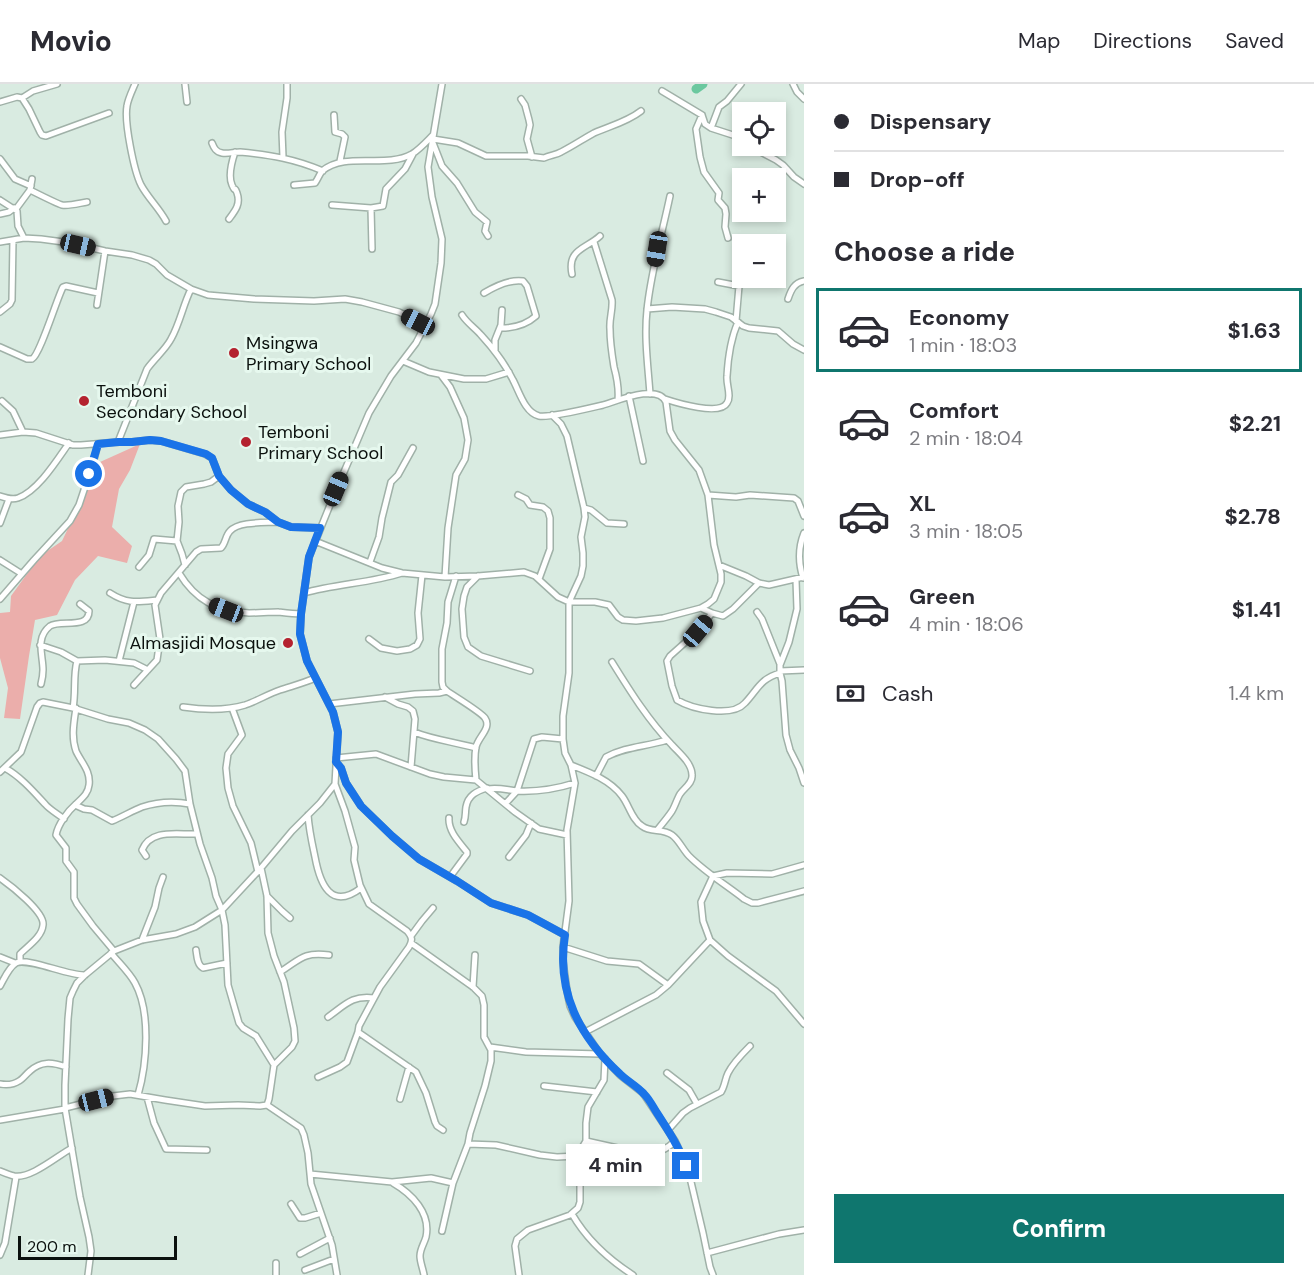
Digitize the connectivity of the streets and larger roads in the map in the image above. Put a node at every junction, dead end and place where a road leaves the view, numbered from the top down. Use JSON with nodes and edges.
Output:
{"nodes":[{"id":1,"x":57,"y":84,"type":"edge"},
{"id":2,"x":135,"y":84,"type":"edge"},
{"id":3,"x":185,"y":84,"type":"edge"},
{"id":4,"x":287,"y":84,"type":"edge"},
{"id":5,"x":442,"y":84,"type":"edge"},
{"id":6,"x":741,"y":84,"type":"edge"},
{"id":7,"x":793,"y":84,"type":"edge"},
{"id":8,"x":662,"y":91,"type":"dead end"},
{"id":9,"x":22,"y":98,"type":"junction"},
{"id":10,"x":521,"y":99,"type":"dead end"},
{"id":11,"x":804,"y":99,"type":"edge"},
{"id":12,"x":0,"y":102,"type":"edge"},
{"id":13,"x":187,"y":102,"type":"dead end"},
{"id":14,"x":641,"y":111,"type":"dead end"},
{"id":15,"x":109,"y":113,"type":"dead end"},
{"id":16,"x":334,"y":115,"type":"dead end"},
{"id":17,"x":702,"y":115,"type":"junction"},
{"id":18,"x":711,"y":128,"type":"junction"},
{"id":19,"x":732,"y":135,"type":"edge"},
{"id":20,"x":433,"y":139,"type":"junction"},
{"id":21,"x":212,"y":143,"type":"dead end"},
{"id":22,"x":235,"y":152,"type":"junction"},
{"id":23,"x":413,"y":153,"type":"junction"},
{"id":24,"x":768,"y":156,"type":"edge"},
{"id":25,"x":283,"y":157,"type":"junction"},
{"id":26,"x":532,"y":157,"type":"junction"},
{"id":27,"x":0,"y":159,"type":"edge"},
{"id":28,"x":340,"y":161,"type":"junction"},
{"id":29,"x":323,"y":171,"type":"junction"},
{"id":30,"x":804,"y":184,"type":"edge"},
{"id":31,"x":31,"y":185,"type":"junction"},
{"id":32,"x":294,"y":186,"type":"dead end"},
{"id":33,"x":670,"y":196,"type":"dead end"},
{"id":34,"x":0,"y":200,"type":"edge"},
{"id":35,"x":87,"y":202,"type":"dead end"},
{"id":36,"x":332,"y":205,"type":"dead end"},
{"id":37,"x":15,"y":208,"type":"junction"},
{"id":38,"x":371,"y":208,"type":"junction"},
{"id":39,"x":0,"y":214,"type":"edge"},
{"id":40,"x":229,"y":219,"type":"dead end"},
{"id":41,"x":166,"y":220,"type":"dead end"},
{"id":42,"x":488,"y":236,"type":"dead end"},
{"id":43,"x":600,"y":236,"type":"dead end"},
{"id":44,"x":24,"y":238,"type":"junction"},
{"id":45,"x":728,"y":238,"type":"dead end"},
{"id":46,"x":12,"y":240,"type":"junction"},
{"id":47,"x":0,"y":242,"type":"edge"},
{"id":48,"x":594,"y":242,"type":"junction"},
{"id":49,"x":372,"y":249,"type":"dead end"},
{"id":50,"x":105,"y":251,"type":"junction"},
{"id":51,"x":572,"y":274,"type":"dead end"},
{"id":52,"x":804,"y":281,"type":"edge"},
{"id":53,"x":718,"y":282,"type":"dead end"},
{"id":54,"x":191,"y":289,"type":"junction"},
{"id":55,"x":98,"y":293,"type":"junction"},
{"id":56,"x":484,"y":294,"type":"dead end"},
{"id":57,"x":788,"y":299,"type":"dead end"},
{"id":58,"x":97,"y":306,"type":"dead end"},
{"id":59,"x":647,"y":309,"type":"junction"},
{"id":60,"x":502,"y":310,"type":"dead end"},
{"id":61,"x":0,"y":312,"type":"edge"},
{"id":62,"x":462,"y":315,"type":"dead end"},
{"id":63,"x":737,"y":321,"type":"junction"},
{"id":64,"x":425,"y":325,"type":"junction"},
{"id":65,"x":501,"y":328,"type":"junction"},
{"id":66,"x":0,"y":346,"type":"edge"},
{"id":67,"x":804,"y":350,"type":"edge"},
{"id":68,"x":495,"y":352,"type":"junction"},
{"id":69,"x":403,"y":361,"type":"junction"},
{"id":70,"x":509,"y":372,"type":"junction"},
{"id":71,"x":441,"y":375,"type":"junction"},
{"id":72,"x":650,"y":394,"type":"junction"},
{"id":73,"x":629,"y":396,"type":"junction"},
{"id":74,"x":665,"y":399,"type":"junction"},
{"id":75,"x":618,"y":400,"type":"junction"},
{"id":76,"x":2,"y":401,"type":"dead end"},
{"id":77,"x":552,"y":416,"type":"junction"},
{"id":78,"x":23,"y":432,"type":"junction"},
{"id":79,"x":0,"y":435,"type":"edge"},
{"id":80,"x":118,"y":442,"type":"junction"},
{"id":81,"x":69,"y":443,"type":"junction"},
{"id":82,"x":98,"y":444,"type":"junction"},
{"id":83,"x":413,"y":448,"type":"dead end"},
{"id":84,"x":643,"y":461,"type":"dead end"},
{"id":85,"x":219,"y":476,"type":"junction"},
{"id":86,"x":518,"y":495,"type":"dead end"},
{"id":87,"x":708,"y":495,"type":"junction"},
{"id":88,"x":0,"y":496,"type":"edge"},
{"id":89,"x":9,"y":499,"type":"junction"},
{"id":90,"x":584,"y":508,"type":"junction"},
{"id":91,"x":804,"y":516,"type":"edge"},
{"id":92,"x":278,"y":522,"type":"junction"},
{"id":93,"x":0,"y":523,"type":"edge"},
{"id":94,"x":624,"y":524,"type":"dead end"},
{"id":95,"x":320,"y":528,"type":"junction"},
{"id":96,"x":804,"y":532,"type":"edge"},
{"id":97,"x":177,"y":541,"type":"junction"},
{"id":98,"x":315,"y":541,"type":"junction"},
{"id":99,"x":0,"y":560,"type":"edge"},
{"id":100,"x":370,"y":562,"type":"junction"},
{"id":101,"x":185,"y":565,"type":"junction"},
{"id":102,"x":719,"y":565,"type":"junction"},
{"id":103,"x":140,"y":567,"type":"dead end"},
{"id":104,"x":179,"y":573,"type":"junction"},
{"id":105,"x":402,"y":573,"type":"junction"},
{"id":106,"x":22,"y":574,"type":"junction"},
{"id":107,"x":422,"y":575,"type":"junction"},
{"id":108,"x":456,"y":576,"type":"junction"},
{"id":109,"x":478,"y":576,"type":"junction"},
{"id":110,"x":445,"y":577,"type":"junction"},
{"id":111,"x":804,"y":577,"type":"edge"},
{"id":112,"x":538,"y":579,"type":"junction"},
{"id":113,"x":796,"y":580,"type":"junction"},
{"id":114,"x":759,"y":584,"type":"junction"},
{"id":115,"x":110,"y":593,"type":"dead end"},
{"id":116,"x":304,"y":593,"type":"junction"},
{"id":117,"x":0,"y":600,"type":"edge"},
{"id":118,"x":157,"y":600,"type":"junction"},
{"id":119,"x":134,"y":602,"type":"junction"},
{"id":120,"x":569,"y":602,"type":"junction"},
{"id":121,"x":80,"y":604,"type":"dead end"},
{"id":122,"x":701,"y":608,"type":"junction"},
{"id":123,"x":757,"y":612,"type":"dead end"},
{"id":124,"x":712,"y":613,"type":"junction"},
{"id":125,"x":301,"y":614,"type":"junction"},
{"id":126,"x":369,"y":639,"type":"dead end"},
{"id":127,"x":40,"y":645,"type":"junction"},
{"id":128,"x":77,"y":661,"type":"junction"},
{"id":129,"x":118,"y":661,"type":"junction"},
{"id":130,"x":612,"y":662,"type":"dead end"},
{"id":131,"x":780,"y":669,"type":"junction"},
{"id":132,"x":148,"y":670,"type":"junction"},
{"id":133,"x":804,"y":670,"type":"edge"},
{"id":134,"x":530,"y":671,"type":"dead end"},
{"id":135,"x":315,"y":678,"type":"junction"},
{"id":136,"x":41,"y":684,"type":"dead end"},
{"id":137,"x":134,"y":685,"type":"dead end"},
{"id":138,"x":447,"y":691,"type":"junction"},
{"id":139,"x":385,"y":697,"type":"junction"},
{"id":140,"x":329,"y":704,"type":"junction"},
{"id":141,"x":183,"y":707,"type":"dead end"},
{"id":142,"x":74,"y":708,"type":"junction"},
{"id":143,"x":232,"y":708,"type":"junction"},
{"id":144,"x":414,"y":732,"type":"junction"},
{"id":145,"x":563,"y":739,"type":"junction"},
{"id":146,"x":667,"y":740,"type":"junction"},
{"id":147,"x":476,"y":748,"type":"junction"},
{"id":148,"x":336,"y":760,"type":"junction"},
{"id":149,"x":571,"y":765,"type":"junction"},
{"id":150,"x":411,"y":767,"type":"junction"},
{"id":151,"x":3,"y":770,"type":"edge"},
{"id":152,"x":596,"y":776,"type":"junction"},
{"id":153,"x":476,"y":780,"type":"junction"},
{"id":154,"x":575,"y":783,"type":"junction"},
{"id":155,"x":804,"y":783,"type":"edge"},
{"id":156,"x":335,"y":784,"type":"junction"},
{"id":157,"x":487,"y":788,"type":"junction"},
{"id":158,"x":517,"y":791,"type":"junction"},
{"id":159,"x":506,"y":803,"type":"junction"},
{"id":160,"x":190,"y":804,"type":"junction"},
{"id":161,"x":75,"y":805,"type":"junction"},
{"id":162,"x":308,"y":815,"type":"junction"},
{"id":163,"x":448,"y":818,"type":"dead end"},
{"id":164,"x":64,"y":819,"type":"junction"},
{"id":165,"x":464,"y":822,"type":"dead end"},
{"id":166,"x":531,"y":823,"type":"junction"},
{"id":167,"x":658,"y":830,"type":"junction"},
{"id":168,"x":197,"y":834,"type":"junction"},
{"id":169,"x":567,"y":835,"type":"junction"},
{"id":170,"x":146,"y":856,"type":"dead end"},
{"id":171,"x":509,"y":857,"type":"dead end"},
{"id":172,"x":804,"y":865,"type":"edge"},
{"id":173,"x":260,"y":870,"type":"junction"},
{"id":174,"x":713,"y":876,"type":"junction"},
{"id":175,"x":163,"y":877,"type":"dead end"},
{"id":176,"x":450,"y":877,"type":"junction"},
{"id":177,"x":0,"y":878,"type":"edge"},
{"id":178,"x":362,"y":888,"type":"junction"},
{"id":179,"x":804,"y":891,"type":"edge"},
{"id":180,"x":267,"y":896,"type":"junction"},
{"id":181,"x":433,"y":908,"type":"dead end"},
{"id":182,"x":222,"y":910,"type":"junction"},
{"id":183,"x":290,"y":918,"type":"dead end"},
{"id":184,"x":565,"y":935,"type":"junction"},
{"id":185,"x":411,"y":936,"type":"junction"},
{"id":186,"x":142,"y":940,"type":"junction"},
{"id":187,"x":710,"y":940,"type":"junction"},
{"id":188,"x":411,"y":943,"type":"junction"},
{"id":189,"x":563,"y":947,"type":"junction"},
{"id":190,"x":196,"y":950,"type":"dead end"},
{"id":191,"x":113,"y":952,"type":"junction"},
{"id":192,"x":329,"y":955,"type":"dead end"},
{"id":193,"x":475,"y":955,"type":"dead end"},
{"id":194,"x":0,"y":957,"type":"edge"},
{"id":195,"x":18,"y":962,"type":"junction"},
{"id":196,"x":227,"y":963,"type":"junction"},
{"id":197,"x":280,"y":972,"type":"junction"},
{"id":198,"x":85,"y":975,"type":"junction"},
{"id":199,"x":1,"y":983,"type":"edge"},
{"id":200,"x":668,"y":985,"type":"junction"},
{"id":201,"x":473,"y":987,"type":"junction"},
{"id":202,"x":374,"y":998,"type":"junction"},
{"id":203,"x":328,"y":1017,"type":"dead end"},
{"id":204,"x":804,"y":1023,"type":"edge"},
{"id":205,"x":358,"y":1032,"type":"junction"},
{"id":206,"x":585,"y":1032,"type":"junction"},
{"id":207,"x":750,"y":1046,"type":"dead end"},
{"id":208,"x":490,"y":1047,"type":"junction"},
{"id":209,"x":600,"y":1054,"type":"junction"},
{"id":210,"x":605,"y":1059,"type":"junction"},
{"id":211,"x":274,"y":1065,"type":"junction"},
{"id":212,"x":409,"y":1066,"type":"junction"},
{"id":213,"x":66,"y":1067,"type":"junction"},
{"id":214,"x":667,"y":1073,"type":"dead end"},
{"id":215,"x":318,"y":1077,"type":"dead end"},
{"id":216,"x":0,"y":1084,"type":"edge"},
{"id":217,"x":544,"y":1086,"type":"dead end"},
{"id":218,"x":597,"y":1092,"type":"junction"},
{"id":219,"x":138,"y":1095,"type":"junction"},
{"id":220,"x":147,"y":1097,"type":"junction"},
{"id":221,"x":400,"y":1099,"type":"dead end"},
{"id":222,"x":697,"y":1104,"type":"junction"},
{"id":223,"x":267,"y":1105,"type":"junction"},
{"id":224,"x":65,"y":1108,"type":"junction"},
{"id":225,"x":0,"y":1120,"type":"edge"},
{"id":226,"x":443,"y":1130,"type":"dead end"},
{"id":227,"x":668,"y":1130,"type":"junction"},
{"id":228,"x":470,"y":1132,"type":"junction"},
{"id":229,"x":586,"y":1141,"type":"junction"},
{"id":230,"x":675,"y":1142,"type":"junction"},
{"id":231,"x":468,"y":1144,"type":"junction"},
{"id":232,"x":479,"y":1144,"type":"junction"},
{"id":233,"x":72,"y":1148,"type":"junction"},
{"id":234,"x":207,"y":1150,"type":"dead end"},
{"id":235,"x":577,"y":1156,"type":"junction"},
{"id":236,"x":0,"y":1172,"type":"edge"},
{"id":237,"x":310,"y":1174,"type":"junction"},
{"id":238,"x":16,"y":1177,"type":"junction"},
{"id":239,"x":407,"y":1180,"type":"junction"},
{"id":240,"x":392,"y":1182,"type":"junction"},
{"id":241,"x":453,"y":1183,"type":"junction"},
{"id":242,"x":408,"y":1194,"type":"junction"},
{"id":243,"x":291,"y":1204,"type":"dead end"},
{"id":244,"x":321,"y":1213,"type":"junction"},
{"id":245,"x":572,"y":1214,"type":"junction"},
{"id":246,"x":804,"y":1230,"type":"edge"},
{"id":247,"x":442,"y":1231,"type":"dead end"},
{"id":248,"x":330,"y":1238,"type":"junction"},
{"id":249,"x":707,"y":1253,"type":"junction"},
{"id":250,"x":300,"y":1254,"type":"dead end"},
{"id":251,"x":0,"y":1255,"type":"edge"},
{"id":252,"x":334,"y":1259,"type":"junction"},
{"id":253,"x":276,"y":1263,"type":"dead end"},
{"id":254,"x":305,"y":1270,"type":"dead end"},
{"id":255,"x":88,"y":1275,"type":"edge"},
{"id":256,"x":276,"y":1275,"type":"edge"},
{"id":257,"x":337,"y":1275,"type":"edge"},
{"id":258,"x":424,"y":1275,"type":"edge"},
{"id":259,"x":519,"y":1275,"type":"edge"},
{"id":260,"x":633,"y":1275,"type":"edge"},
{"id":261,"x":713,"y":1275,"type":"edge"}],
"edges":[{"from":1,"to":9,"type":"street"},
{"from":2,"to":41,"type":"street"},
{"from":3,"to":13,"type":"street"},
{"from":4,"to":25,"type":"street"},
{"from":5,"to":20,"type":"street"},
{"from":6,"to":18,"type":"street"},
{"from":7,"to":11,"type":"street"},
{"from":8,"to":17,"type":"street"},
{"from":9,"to":12,"type":"street"},
{"from":9,"to":15,"type":"street"},
{"from":10,"to":26,"type":"street"},
{"from":14,"to":26,"type":"street"},
{"from":16,"to":28,"type":"street"},
{"from":17,"to":18,"type":"street"},
{"from":17,"to":45,"type":"street"},
{"from":18,"to":19,"type":"street"},
{"from":20,"to":23,"type":"street"},
{"from":20,"to":26,"type":"street"},
{"from":20,"to":42,"type":"street"},
{"from":20,"to":64,"type":"street"},
{"from":21,"to":22,"type":"street"},
{"from":22,"to":25,"type":"street"},
{"from":22,"to":40,"type":"street"},
{"from":23,"to":28,"type":"street"},
{"from":23,"to":38,"type":"street"},
{"from":24,"to":30,"type":"street"},
{"from":25,"to":29,"type":"street"},
{"from":27,"to":31,"type":"street"},
{"from":28,"to":29,"type":"street"},
{"from":29,"to":32,"type":"street"},
{"from":31,"to":35,"type":"street"},
{"from":31,"to":37,"type":"street"},
{"from":33,"to":59,"type":"street"},
{"from":34,"to":37,"type":"street"},
{"from":36,"to":38,"type":"street"},
{"from":37,"to":39,"type":"street"},
{"from":37,"to":44,"type":"street"},
{"from":38,"to":49,"type":"street"},
{"from":43,"to":48,"type":"street"},
{"from":44,"to":46,"type":"street"},
{"from":44,"to":50,"type":"street"},
{"from":46,"to":47,"type":"street"},
{"from":46,"to":61,"type":"street"},
{"from":48,"to":51,"type":"street"},
{"from":48,"to":75,"type":"street"},
{"from":50,"to":54,"type":"street"},
{"from":50,"to":55,"type":"street"},
{"from":52,"to":57,"type":"street"},
{"from":53,"to":63,"type":"street"},
{"from":54,"to":64,"type":"street"},
{"from":54,"to":80,"type":"street"},
{"from":55,"to":58,"type":"street"},
{"from":55,"to":66,"type":"street"},
{"from":56,"to":65,"type":"street"},
{"from":59,"to":63,"type":"street"},
{"from":59,"to":72,"type":"street"},
{"from":60,"to":65,"type":"street"},
{"from":62,"to":68,"type":"street"},
{"from":63,"to":67,"type":"street"},
{"from":63,"to":74,"type":"street"},
{"from":64,"to":69,"type":"street"},
{"from":65,"to":68,"type":"street"},
{"from":68,"to":70,"type":"street"},
{"from":69,"to":71,"type":"street"},
{"from":69,"to":95,"type":"street"},
{"from":70,"to":71,"type":"street"},
{"from":70,"to":77,"type":"street"},
{"from":71,"to":110,"type":"street"},
{"from":72,"to":73,"type":"street"},
{"from":72,"to":74,"type":"street"},
{"from":73,"to":75,"type":"street"},
{"from":73,"to":84,"type":"street"},
{"from":74,"to":87,"type":"street"},
{"from":75,"to":77,"type":"street"},
{"from":76,"to":78,"type":"street"},
{"from":77,"to":90,"type":"street"},
{"from":78,"to":79,"type":"street"},
{"from":78,"to":81,"type":"street"},
{"from":80,"to":82,"type":"street"},
{"from":80,"to":85,"type":"street"},
{"from":81,"to":82,"type":"street"},
{"from":81,"to":89,"type":"street"},
{"from":82,"to":106,"type":"street"},
{"from":83,"to":100,"type":"street"},
{"from":85,"to":92,"type":"street"},
{"from":85,"to":97,"type":"street"},
{"from":86,"to":112,"type":"street"},
{"from":87,"to":91,"type":"street"},
{"from":87,"to":102,"type":"street"},
{"from":88,"to":89,"type":"street"},
{"from":89,"to":93,"type":"street"},
{"from":90,"to":94,"type":"street"},
{"from":90,"to":120,"type":"street"},
{"from":92,"to":95,"type":"street"},
{"from":92,"to":101,"type":"street"},
{"from":95,"to":98,"type":"street"},
{"from":96,"to":111,"type":"street"},
{"from":97,"to":101,"type":"street"},
{"from":97,"to":103,"type":"street"},
{"from":98,"to":100,"type":"street"},
{"from":98,"to":116,"type":"street"},
{"from":99,"to":106,"type":"street"},
{"from":100,"to":105,"type":"street"},
{"from":101,"to":104,"type":"street"},
{"from":102,"to":114,"type":"street"},
{"from":102,"to":122,"type":"street"},
{"from":104,"to":118,"type":"street"},
{"from":104,"to":125,"type":"street"},
{"from":105,"to":107,"type":"street"},
{"from":105,"to":116,"type":"street"},
{"from":106,"to":117,"type":"street"},
{"from":107,"to":110,"type":"street"},
{"from":107,"to":126,"type":"street"},
{"from":108,"to":109,"type":"street"},
{"from":108,"to":110,"type":"street"},
{"from":108,"to":138,"type":"street"},
{"from":109,"to":112,"type":"street"},
{"from":109,"to":134,"type":"street"},
{"from":111,"to":113,"type":"street"},
{"from":112,"to":120,"type":"street"},
{"from":113,"to":114,"type":"street"},
{"from":113,"to":131,"type":"street"},
{"from":114,"to":124,"type":"street"},
{"from":115,"to":119,"type":"street"},
{"from":116,"to":125,"type":"street"},
{"from":118,"to":119,"type":"street"},
{"from":118,"to":132,"type":"street"},
{"from":119,"to":129,"type":"street"},
{"from":120,"to":122,"type":"street"},
{"from":120,"to":145,"type":"street"},
{"from":121,"to":127,"type":"street"},
{"from":122,"to":124,"type":"street"},
{"from":123,"to":131,"type":"street"},
{"from":124,"to":131,"type":"street"},
{"from":125,"to":135,"type":"street"},
{"from":127,"to":128,"type":"street"},
{"from":127,"to":136,"type":"street"},
{"from":128,"to":129,"type":"street"},
{"from":128,"to":142,"type":"street"},
{"from":129,"to":132,"type":"street"},
{"from":130,"to":146,"type":"street"},
{"from":131,"to":133,"type":"street"},
{"from":131,"to":155,"type":"street"},
{"from":132,"to":137,"type":"street"},
{"from":135,"to":140,"type":"street"},
{"from":135,"to":143,"type":"street"},
{"from":138,"to":139,"type":"street"},
{"from":138,"to":147,"type":"street"},
{"from":139,"to":140,"type":"street"},
{"from":139,"to":144,"type":"street"},
{"from":140,"to":148,"type":"street"},
{"from":141,"to":143,"type":"street"},
{"from":142,"to":151,"type":"street"},
{"from":142,"to":160,"type":"street"},
{"from":142,"to":161,"type":"street"},
{"from":143,"to":173,"type":"street"},
{"from":144,"to":147,"type":"street"},
{"from":144,"to":150,"type":"street"},
{"from":145,"to":149,"type":"street"},
{"from":145,"to":158,"type":"street"},
{"from":146,"to":152,"type":"street"},
{"from":146,"to":167,"type":"street"},
{"from":147,"to":153,"type":"street"},
{"from":148,"to":150,"type":"street"},
{"from":148,"to":156,"type":"street"},
{"from":148,"to":176,"type":"street"},
{"from":149,"to":152,"type":"street"},
{"from":149,"to":154,"type":"street"},
{"from":150,"to":153,"type":"street"},
{"from":151,"to":164,"type":"street"},
{"from":152,"to":167,"type":"street"},
{"from":153,"to":157,"type":"street"},
{"from":154,"to":158,"type":"street"},
{"from":154,"to":169,"type":"street"},
{"from":156,"to":162,"type":"street"},
{"from":156,"to":178,"type":"street"},
{"from":157,"to":158,"type":"street"},
{"from":157,"to":159,"type":"street"},
{"from":157,"to":165,"type":"street"},
{"from":158,"to":159,"type":"street"},
{"from":159,"to":166,"type":"street"},
{"from":160,"to":161,"type":"street"},
{"from":160,"to":168,"type":"street"},
{"from":161,"to":164,"type":"street"},
{"from":162,"to":173,"type":"street"},
{"from":162,"to":178,"type":"street"},
{"from":163,"to":176,"type":"street"},
{"from":164,"to":191,"type":"street"},
{"from":166,"to":169,"type":"street"},
{"from":166,"to":171,"type":"street"},
{"from":167,"to":174,"type":"street"},
{"from":168,"to":170,"type":"street"},
{"from":168,"to":182,"type":"street"},
{"from":169,"to":184,"type":"street"},
{"from":172,"to":174,"type":"street"},
{"from":173,"to":180,"type":"street"},
{"from":173,"to":182,"type":"street"},
{"from":174,"to":179,"type":"street"},
{"from":174,"to":187,"type":"street"},
{"from":175,"to":186,"type":"street"},
{"from":176,"to":184,"type":"street"},
{"from":177,"to":195,"type":"street"},
{"from":178,"to":185,"type":"street"},
{"from":180,"to":183,"type":"street"},
{"from":180,"to":197,"type":"street"},
{"from":181,"to":185,"type":"street"},
{"from":182,"to":186,"type":"street"},
{"from":182,"to":196,"type":"street"},
{"from":184,"to":189,"type":"street"},
{"from":185,"to":188,"type":"street"},
{"from":186,"to":191,"type":"street"},
{"from":187,"to":200,"type":"street"},
{"from":187,"to":204,"type":"street"},
{"from":188,"to":201,"type":"street"},
{"from":188,"to":202,"type":"street"},
{"from":189,"to":200,"type":"street"},
{"from":189,"to":206,"type":"street"},
{"from":190,"to":196,"type":"street"},
{"from":191,"to":198,"type":"street"},
{"from":191,"to":219,"type":"street"},
{"from":192,"to":197,"type":"street"},
{"from":193,"to":201,"type":"street"},
{"from":194,"to":195,"type":"street"},
{"from":195,"to":198,"type":"street"},
{"from":195,"to":199,"type":"street"},
{"from":196,"to":211,"type":"street"},
{"from":197,"to":211,"type":"street"},
{"from":198,"to":213,"type":"street"},
{"from":200,"to":206,"type":"street"},
{"from":201,"to":208,"type":"street"},
{"from":202,"to":203,"type":"street"},
{"from":202,"to":205,"type":"street"},
{"from":205,"to":212,"type":"street"},
{"from":205,"to":215,"type":"street"},
{"from":206,"to":209,"type":"street"},
{"from":207,"to":222,"type":"street"},
{"from":208,"to":209,"type":"street"},
{"from":208,"to":228,"type":"street"},
{"from":209,"to":210,"type":"street"},
{"from":210,"to":218,"type":"street"},
{"from":210,"to":227,"type":"street"},
{"from":211,"to":223,"type":"street"},
{"from":212,"to":221,"type":"street"},
{"from":212,"to":226,"type":"street"},
{"from":213,"to":216,"type":"street"},
{"from":213,"to":224,"type":"street"},
{"from":214,"to":222,"type":"street"},
{"from":217,"to":218,"type":"street"},
{"from":218,"to":229,"type":"street"},
{"from":219,"to":220,"type":"street"},
{"from":219,"to":224,"type":"street"},
{"from":220,"to":223,"type":"street"},
{"from":220,"to":234,"type":"street"},
{"from":222,"to":227,"type":"street"},
{"from":223,"to":237,"type":"street"},
{"from":224,"to":225,"type":"street"},
{"from":224,"to":233,"type":"street"},
{"from":227,"to":230,"type":"street"},
{"from":228,"to":231,"type":"street"},
{"from":228,"to":232,"type":"street"},
{"from":229,"to":230,"type":"street"},
{"from":229,"to":235,"type":"street"},
{"from":230,"to":249,"type":"street"},
{"from":231,"to":232,"type":"street"},
{"from":231,"to":241,"type":"street"},
{"from":232,"to":235,"type":"street"},
{"from":233,"to":238,"type":"street"},
{"from":233,"to":255,"type":"street"},
{"from":235,"to":245,"type":"street"},
{"from":236,"to":238,"type":"street"},
{"from":237,"to":240,"type":"street"},
{"from":237,"to":244,"type":"street"},
{"from":238,"to":251,"type":"street"},
{"from":239,"to":240,"type":"street"},
{"from":239,"to":241,"type":"street"},
{"from":239,"to":242,"type":"street"},
{"from":240,"to":242,"type":"street"},
{"from":241,"to":247,"type":"street"},
{"from":242,"to":258,"type":"street"},
{"from":243,"to":244,"type":"street"},
{"from":244,"to":248,"type":"street"},
{"from":245,"to":259,"type":"street"},
{"from":245,"to":260,"type":"street"},
{"from":246,"to":249,"type":"street"},
{"from":248,"to":250,"type":"street"},
{"from":248,"to":252,"type":"street"},
{"from":249,"to":261,"type":"street"},
{"from":252,"to":254,"type":"street"},
{"from":252,"to":257,"type":"street"},
{"from":253,"to":256,"type":"street"}]}
